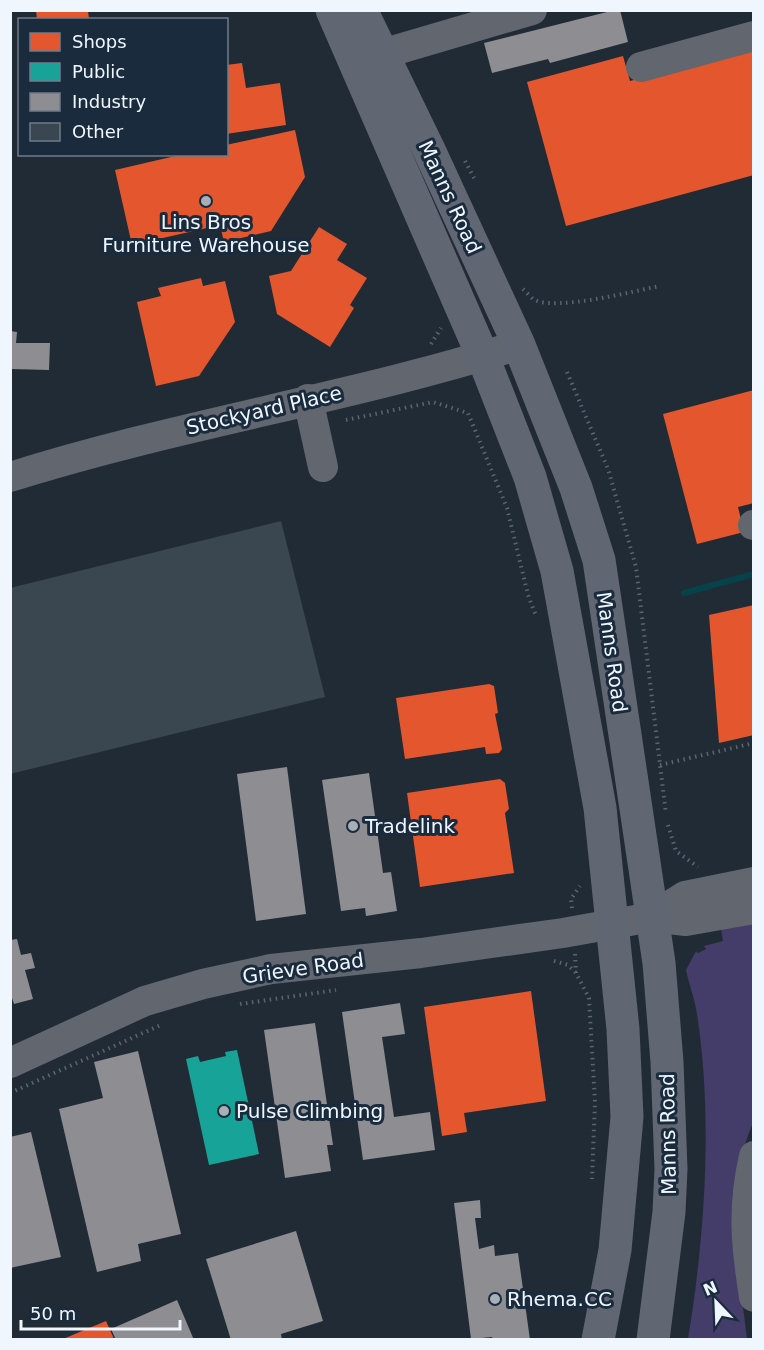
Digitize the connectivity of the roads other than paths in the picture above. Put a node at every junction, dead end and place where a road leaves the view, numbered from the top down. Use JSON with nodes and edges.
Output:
{"nodes":[{"id":1,"x":332,"y":10,"type":"edge"},
{"id":2,"x":360,"y":10,"type":"edge"},
{"id":3,"x":532,"y":10,"type":"edge"},
{"id":4,"x":753,"y":36,"type":"edge"},
{"id":5,"x":382,"y":54,"type":"junction"},
{"id":6,"x":641,"y":67,"type":"dead end"},
{"id":7,"x":519,"y":345,"type":"junction"},
{"id":8,"x":483,"y":357,"type":"junction"},
{"id":9,"x":312,"y":413,"type":"junction"},
{"id":10,"x":323,"y":467,"type":"dead end"},
{"id":11,"x":10,"y":477,"type":"edge"},
{"id":12,"x":753,"y":882,"type":"edge"},
{"id":13,"x":753,"y":909,"type":"edge"},
{"id":14,"x":652,"y":916,"type":"junction"},
{"id":15,"x":610,"y":925,"type":"junction"},
{"id":16,"x":10,"y":1064,"type":"edge"},
{"id":17,"x":753,"y":1156,"type":"edge"},
{"id":18,"x":669,"y":1212,"type":"junction"},
{"id":19,"x":753,"y":1297,"type":"edge"},
{"id":20,"x":598,"y":1340,"type":"edge"},
{"id":21,"x":632,"y":1340,"type":"edge"},
{"id":22,"x":653,"y":1340,"type":"edge"}],
"edges":[{"from":1,"to":8,"type":"main road","name":"Manns Road"},
{"from":2,"to":5,"type":"main road","name":"Manns Road"},
{"from":3,"to":5,"type":"street"},
{"from":4,"to":6,"type":"street"},
{"from":5,"to":7,"type":"main road","name":"Manns Road"},
{"from":7,"to":8,"type":"street","name":"Stockyard Place"},
{"from":7,"to":14,"type":"main road","name":"Manns Road"},
{"from":8,"to":9,"type":"street","name":"Stockyard Place"},
{"from":8,"to":15,"type":"main road","name":"Manns Road"},
{"from":9,"to":10,"type":"street"},
{"from":9,"to":11,"type":"street","name":"Stockyard Place"},
{"from":12,"to":14,"type":"street"},
{"from":13,"to":14,"type":"street"},
{"from":14,"to":15,"type":"street","name":"Grieve Road"},
{"from":14,"to":18,"type":"main road","name":"Manns Road"},
{"from":15,"to":16,"type":"street","name":"Grieve Road"},
{"from":15,"to":20,"type":"main road","name":"Manns Road"},
{"from":17,"to":19,"type":"street"},
{"from":18,"to":21,"type":"main road"},
{"from":18,"to":22,"type":"main road","name":"Manns Road"}]}
